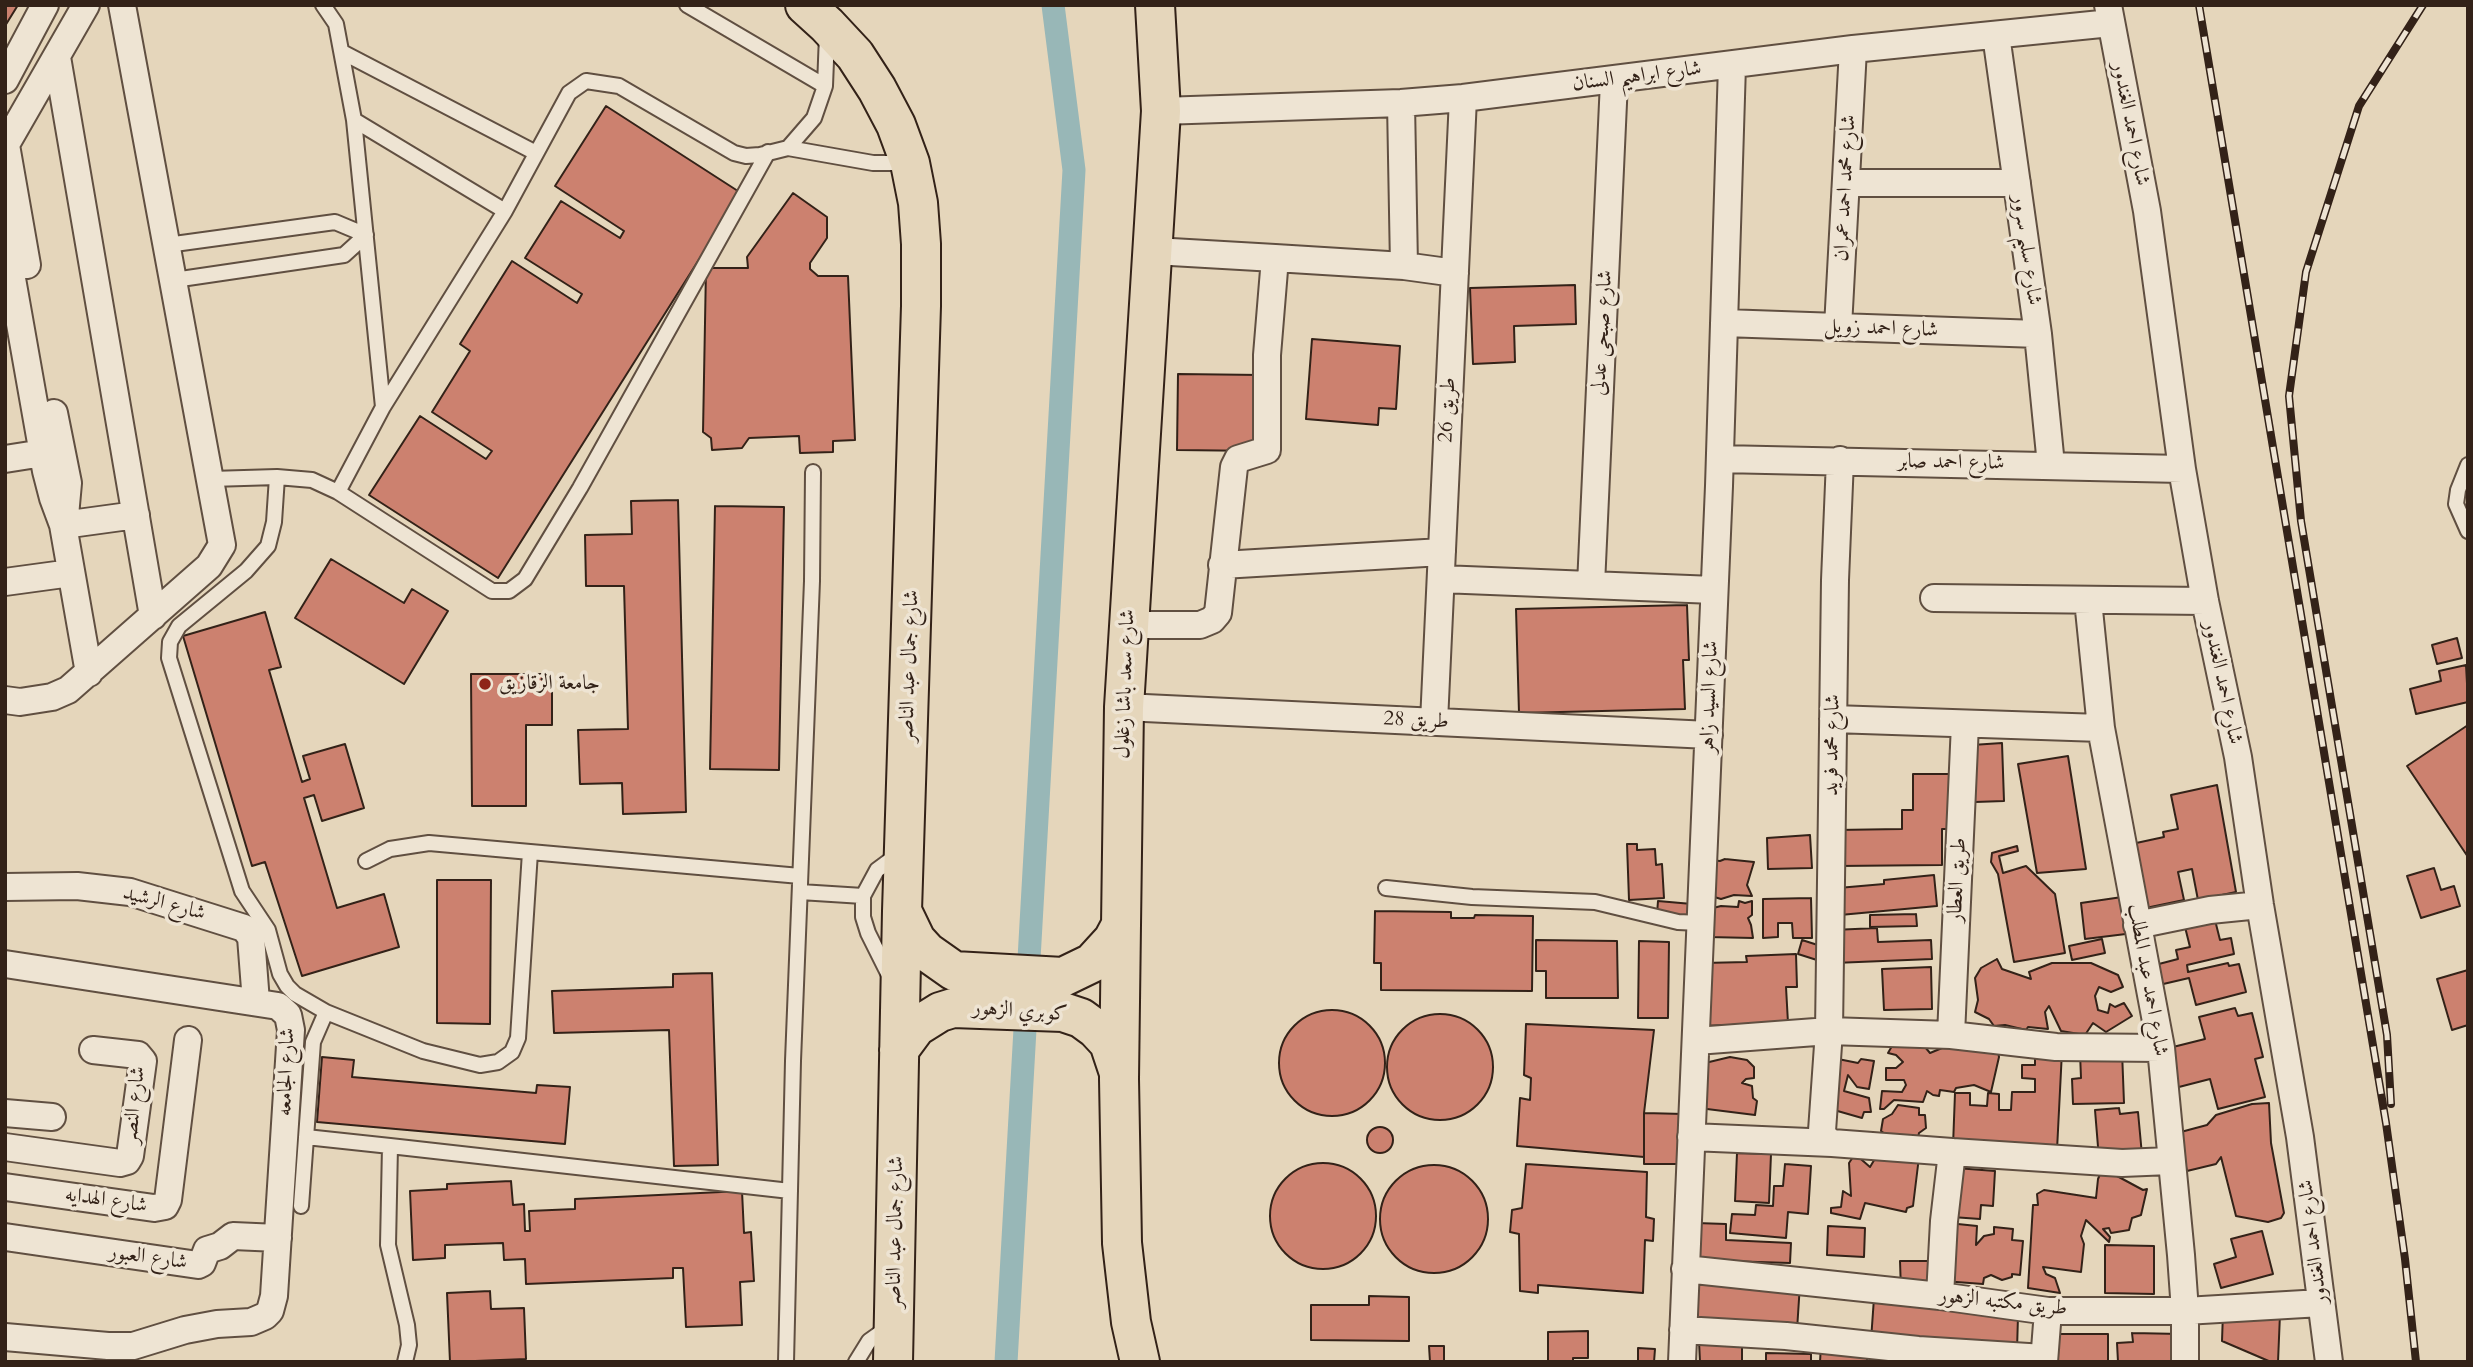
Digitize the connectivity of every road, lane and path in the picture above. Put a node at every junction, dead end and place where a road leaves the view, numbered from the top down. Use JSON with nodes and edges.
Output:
{"nodes":[{"id":1,"x":45,"y":5,"type":"edge"},
{"id":2,"x":86,"y":5,"type":"edge"},
{"id":3,"x":122,"y":5,"type":"edge"},
{"id":4,"x":323,"y":5,"type":"edge"},
{"id":5,"x":687,"y":5,"type":"edge"},
{"id":6,"x":1155,"y":5,"type":"edge"},
{"id":7,"x":2109,"y":14,"type":"edge"},
{"id":8,"x":816,"y":15,"type":"edge"},
{"id":9,"x":1996,"y":35,"type":"junction"},
{"id":10,"x":1853,"y":49,"type":"junction"},
{"id":11,"x":342,"y":52,"type":"junction"},
{"id":12,"x":57,"y":57,"type":"junction"},
{"id":13,"x":1732,"y":65,"type":"junction"},
{"id":14,"x":5,"y":80,"type":"edge"},
{"id":15,"x":1614,"y":81,"type":"junction"},
{"id":16,"x":825,"y":86,"type":"junction"},
{"id":17,"x":1463,"y":98,"type":"junction"},
{"id":18,"x":1401,"y":103,"type":"junction"},
{"id":19,"x":1161,"y":111,"type":"junction"},
{"id":20,"x":354,"y":121,"type":"junction"},
{"id":21,"x":5,"y":146,"type":"edge"},
{"id":22,"x":788,"y":148,"type":"junction"},
{"id":23,"x":768,"y":152,"type":"junction"},
{"id":24,"x":536,"y":153,"type":"junction"},
{"id":25,"x":910,"y":163,"type":"junction"},
{"id":26,"x":1846,"y":183,"type":"junction"},
{"id":27,"x":2017,"y":183,"type":"junction"},
{"id":28,"x":505,"y":211,"type":"junction"},
{"id":29,"x":366,"y":235,"type":"junction"},
{"id":30,"x":5,"y":239,"type":"edge"},
{"id":31,"x":167,"y":245,"type":"junction"},
{"id":32,"x":1154,"y":251,"type":"junction"},
{"id":33,"x":1275,"y":258,"type":"junction"},
{"id":34,"x":1404,"y":266,"type":"junction"},
{"id":35,"x":1455,"y":273,"type":"junction"},
{"id":36,"x":174,"y":280,"type":"junction"},
{"id":37,"x":1724,"y":323,"type":"junction"},
{"id":38,"x":1838,"y":327,"type":"junction"},
{"id":39,"x":2038,"y":334,"type":"junction"},
{"id":40,"x":383,"y":407,"type":"junction"},
{"id":41,"x":43,"y":453,"type":"junction"},
{"id":42,"x":5,"y":459,"type":"edge"},
{"id":43,"x":1720,"y":459,"type":"junction"},
{"id":44,"x":1840,"y":460,"type":"junction"},
{"id":45,"x":2051,"y":465,"type":"junction"},
{"id":46,"x":2468,"y":465,"type":"edge"},
{"id":47,"x":2182,"y":469,"type":"junction"},
{"id":48,"x":813,"y":472,"type":"dead end"},
{"id":49,"x":277,"y":477,"type":"junction"},
{"id":50,"x":211,"y":479,"type":"junction"},
{"id":51,"x":338,"y":492,"type":"junction"},
{"id":52,"x":136,"y":515,"type":"junction"},
{"id":53,"x":63,"y":525,"type":"junction"},
{"id":54,"x":2468,"y":531,"type":"edge"},
{"id":55,"x":1442,"y":552,"type":"junction"},
{"id":56,"x":1222,"y":565,"type":"junction"},
{"id":57,"x":71,"y":573,"type":"junction"},
{"id":58,"x":1441,"y":579,"type":"junction"},
{"id":59,"x":5,"y":582,"type":"edge"},
{"id":60,"x":1591,"y":585,"type":"junction"},
{"id":61,"x":1714,"y":590,"type":"junction"},
{"id":62,"x":1934,"y":598,"type":"dead end"},
{"id":63,"x":2088,"y":600,"type":"junction"},
{"id":64,"x":2205,"y":601,"type":"junction"},
{"id":65,"x":153,"y":616,"type":"junction"},
{"id":66,"x":1128,"y":625,"type":"junction"},
{"id":67,"x":89,"y":673,"type":"junction"},
{"id":68,"x":5,"y":700,"type":"edge"},
{"id":69,"x":1124,"y":707,"type":"junction"},
{"id":70,"x":1833,"y":719,"type":"junction"},
{"id":71,"x":1434,"y":722,"type":"junction"},
{"id":72,"x":1965,"y":724,"type":"junction"},
{"id":73,"x":2101,"y":728,"type":"junction"},
{"id":74,"x":1709,"y":735,"type":"junction"},
{"id":75,"x":904,"y":850,"type":"junction"},
{"id":76,"x":530,"y":852,"type":"junction"},
{"id":77,"x":366,"y":861,"type":"dead end"},
{"id":78,"x":800,"y":876,"type":"junction"},
{"id":79,"x":5,"y":887,"type":"edge"},
{"id":80,"x":1386,"y":888,"type":"dead end"},
{"id":81,"x":800,"y":892,"type":"junction"},
{"id":82,"x":863,"y":896,"type":"junction"},
{"id":83,"x":2260,"y":905,"type":"junction"},
{"id":84,"x":902,"y":911,"type":"junction"},
{"id":85,"x":1700,"y":923,"type":"junction"},
{"id":86,"x":1121,"y":925,"type":"junction"},
{"id":87,"x":2137,"y":925,"type":"junction"},
{"id":88,"x":5,"y":964,"type":"edge"},
{"id":89,"x":1063,"y":995,"type":"junction"},
{"id":90,"x":900,"y":997,"type":"junction"},
{"id":91,"x":257,"y":1002,"type":"junction"},
{"id":92,"x":326,"y":1013,"type":"junction"},
{"id":93,"x":1829,"y":1031,"type":"junction"},
{"id":94,"x":1951,"y":1035,"type":"junction"},
{"id":95,"x":188,"y":1040,"type":"dead end"},
{"id":96,"x":1696,"y":1041,"type":"junction"},
{"id":97,"x":2161,"y":1048,"type":"junction"},
{"id":98,"x":93,"y":1050,"type":"dead end"},
{"id":99,"x":899,"y":1050,"type":"junction"},
{"id":100,"x":1119,"y":1079,"type":"junction"},
{"id":101,"x":5,"y":1112,"type":"edge"},
{"id":102,"x":52,"y":1118,"type":"dead end"},
{"id":103,"x":1691,"y":1137,"type":"junction"},
{"id":104,"x":306,"y":1138,"type":"junction"},
{"id":105,"x":1832,"y":1143,"type":"junction"},
{"id":106,"x":390,"y":1146,"type":"junction"},
{"id":107,"x":5,"y":1147,"type":"edge"},
{"id":108,"x":1952,"y":1152,"type":"junction"},
{"id":109,"x":2170,"y":1161,"type":"junction"},
{"id":110,"x":5,"y":1187,"type":"edge"},
{"id":111,"x":790,"y":1191,"type":"junction"},
{"id":112,"x":301,"y":1206,"type":"dead end"},
{"id":113,"x":5,"y":1237,"type":"edge"},
{"id":114,"x":278,"y":1238,"type":"junction"},
{"id":115,"x":1685,"y":1269,"type":"junction"},
{"id":116,"x":1940,"y":1296,"type":"junction"},
{"id":117,"x":2321,"y":1303,"type":"junction"},
{"id":118,"x":2048,"y":1311,"type":"junction"},
{"id":119,"x":2185,"y":1311,"type":"junction"},
{"id":120,"x":894,"y":1323,"type":"junction"},
{"id":121,"x":1684,"y":1330,"type":"junction"},
{"id":122,"x":5,"y":1336,"type":"edge"},
{"id":123,"x":67,"y":1352,"type":"edge"},
{"id":124,"x":2044,"y":1360,"type":"edge"},
{"id":125,"x":405,"y":1362,"type":"edge"},
{"id":126,"x":786,"y":1362,"type":"edge"},
{"id":127,"x":856,"y":1362,"type":"edge"},
{"id":128,"x":893,"y":1362,"type":"edge"},
{"id":129,"x":1139,"y":1362,"type":"edge"},
{"id":130,"x":1682,"y":1362,"type":"edge"},
{"id":131,"x":2185,"y":1362,"type":"edge"},
{"id":132,"x":2329,"y":1362,"type":"edge"}],
"edges":[{"from":1,"to":14,"type":"street"},
{"from":2,"to":12,"type":"street"},
{"from":3,"to":31,"type":"street"},
{"from":4,"to":11,"type":"lane"},
{"from":5,"to":16,"type":"lane"},
{"from":6,"to":19,"type":"highway","name":"شارع سعد باشا زغلول"},
{"from":7,"to":9,"type":"street","name":"شارع ابراهيم السنان"},
{"from":7,"to":47,"type":"street","name":"شارع احمد الغندور"},
{"from":8,"to":16,"type":"lane"},
{"from":8,"to":25,"type":"highway","name":"شارع جمال عبد الناصر"},
{"from":9,"to":10,"type":"street","name":"شارع ابراهيم السنان"},
{"from":9,"to":27,"type":"street","name":"شارع سليم سرور"},
{"from":10,"to":13,"type":"street","name":"شارع ابراهيم السنان"},
{"from":10,"to":26,"type":"street","name":"شارع محمد احمد عمران"},
{"from":11,"to":20,"type":"lane"},
{"from":11,"to":24,"type":"lane"},
{"from":12,"to":21,"type":"street"},
{"from":12,"to":52,"type":"street"},
{"from":13,"to":15,"type":"street","name":"شارع ابراهيم السنان"},
{"from":13,"to":37,"type":"street","name":"شارع السيد زاهر"},
{"from":15,"to":17,"type":"street","name":"شارع ابراهيم السنان"},
{"from":15,"to":60,"type":"street","name":"شارع صبحى عدلى"},
{"from":16,"to":22,"type":"lane"},
{"from":17,"to":18,"type":"street","name":"شارع ابراهيم السنان"},
{"from":17,"to":35,"type":"street","name":"طريق 26"},
{"from":18,"to":19,"type":"street","name":"شارع ابراهيم السنان"},
{"from":18,"to":34,"type":"street"},
{"from":19,"to":32,"type":"highway","name":"شارع سعد باشا زغلول"},
{"from":20,"to":28,"type":"lane"},
{"from":20,"to":29,"type":"lane"},
{"from":21,"to":53,"type":"street"},
{"from":22,"to":23,"type":"lane"},
{"from":22,"to":25,"type":"lane"},
{"from":23,"to":24,"type":"lane"},
{"from":23,"to":51,"type":"lane"},
{"from":24,"to":28,"type":"lane"},
{"from":25,"to":75,"type":"highway","name":"شارع جمال عبد الناصر"},
{"from":26,"to":27,"type":"street"},
{"from":26,"to":38,"type":"street","name":"شارع محمد احمد عمران"},
{"from":27,"to":39,"type":"street","name":"شارع سليم سرور"},
{"from":28,"to":40,"type":"lane"},
{"from":29,"to":31,"type":"lane"},
{"from":29,"to":36,"type":"lane"},
{"from":29,"to":40,"type":"lane"},
{"from":30,"to":41,"type":"street"},
{"from":31,"to":36,"type":"street"},
{"from":32,"to":33,"type":"street"},
{"from":32,"to":66,"type":"highway","name":"شارع سعد باشا زغلول"},
{"from":33,"to":34,"type":"street"},
{"from":33,"to":56,"type":"street"},
{"from":34,"to":35,"type":"street"},
{"from":35,"to":55,"type":"street","name":"طريق 26"},
{"from":36,"to":50,"type":"street"},
{"from":37,"to":38,"type":"street","name":"شارع احمد زويل"},
{"from":37,"to":43,"type":"street","name":"شارع السيد زاهر"},
{"from":38,"to":39,"type":"street","name":"شارع احمد زويل"},
{"from":39,"to":45,"type":"street","name":"شارع سليم سرور"},
{"from":40,"to":51,"type":"lane"},
{"from":41,"to":42,"type":"street"},
{"from":41,"to":53,"type":"street"},
{"from":43,"to":44,"type":"street","name":"شارع احمد صابر"},
{"from":43,"to":61,"type":"street","name":"شارع السيد زاهر"},
{"from":44,"to":45,"type":"street","name":"شارع احمد صابر"},
{"from":44,"to":70,"type":"street","name":"شارع محمد فريد"},
{"from":45,"to":47,"type":"street","name":"شارع احمد صابر"},
{"from":46,"to":54,"type":"lane"},
{"from":47,"to":64,"type":"street","name":"شارع احمد الغندور"},
{"from":48,"to":78,"type":"lane"},
{"from":49,"to":50,"type":"lane"},
{"from":49,"to":51,"type":"lane"},
{"from":49,"to":92,"type":"lane"},
{"from":50,"to":65,"type":"street"},
{"from":52,"to":53,"type":"street"},
{"from":52,"to":65,"type":"street"},
{"from":53,"to":57,"type":"street"},
{"from":55,"to":56,"type":"street"},
{"from":55,"to":58,"type":"street","name":"طريق 26"},
{"from":56,"to":66,"type":"street"},
{"from":57,"to":59,"type":"street"},
{"from":57,"to":67,"type":"street"},
{"from":58,"to":60,"type":"street"},
{"from":58,"to":71,"type":"street","name":"طريق 26"},
{"from":60,"to":61,"type":"street"},
{"from":61,"to":74,"type":"street","name":"شارع السيد زاهر"},
{"from":62,"to":63,"type":"street"},
{"from":63,"to":64,"type":"street"},
{"from":63,"to":73,"type":"street","name":"شارع احمد عبد المطلب"},
{"from":64,"to":83,"type":"street","name":"شارع احمد الغندور"},
{"from":65,"to":67,"type":"street"},
{"from":66,"to":69,"type":"highway","name":"شارع سعد باشا زغلول"},
{"from":67,"to":68,"type":"street"},
{"from":69,"to":71,"type":"street","name":"طريق 28"},
{"from":69,"to":86,"type":"highway","name":"شارع سعد باشا زغلول"},
{"from":70,"to":72,"type":"street"},
{"from":70,"to":93,"type":"street","name":"شارع محمد فريد"},
{"from":71,"to":74,"type":"street","name":"طريق 28"},
{"from":72,"to":73,"type":"street"},
{"from":72,"to":94,"type":"street","name":"طريق العطار"},
{"from":73,"to":87,"type":"street","name":"شارع احمد عبد المطلب"},
{"from":74,"to":85,"type":"street","name":"شارع السيد زاهر"},
{"from":75,"to":82,"type":"lane"},
{"from":75,"to":84,"type":"highway","name":"شارع جمال عبد الناصر"},
{"from":76,"to":77,"type":"lane"},
{"from":76,"to":78,"type":"lane"},
{"from":76,"to":92,"type":"lane"},
{"from":78,"to":81,"type":"lane"},
{"from":79,"to":91,"type":"street","name":"شارع الرشيد"},
{"from":80,"to":85,"type":"lane"},
{"from":81,"to":82,"type":"lane"},
{"from":81,"to":111,"type":"lane"},
{"from":82,"to":90,"type":"lane"},
{"from":83,"to":87,"type":"street"},
{"from":83,"to":117,"type":"street","name":"شارع احمد الغندور"},
{"from":84,"to":89,"type":"highway","name":"كوبري الزهور"},
{"from":84,"to":90,"type":"highway","name":"شارع جمال عبد الناصر"},
{"from":85,"to":96,"type":"street","name":"شارع السيد زاهر"},
{"from":86,"to":89,"type":"highway","name":"كوبري الزهور"},
{"from":86,"to":100,"type":"highway","name":"شارع سعد باشا زغلول"},
{"from":87,"to":97,"type":"street","name":"شارع احمد عبد المطلب"},
{"from":88,"to":91,"type":"street","name":"شارع الجامعه"},
{"from":89,"to":99,"type":"highway","name":"كوبري الزهور"},
{"from":89,"to":100,"type":"highway","name":"كوبري الزهور"},
{"from":90,"to":99,"type":"highway","name":"شارع جمال عبد الناصر"},
{"from":91,"to":114,"type":"street","name":"شارع الجامعه"},
{"from":92,"to":104,"type":"lane"},
{"from":93,"to":94,"type":"street"},
{"from":93,"to":96,"type":"street"},
{"from":93,"to":105,"type":"street","name":"شارع محمد فريد"},
{"from":94,"to":97,"type":"street"},
{"from":95,"to":110,"type":"street","name":"شارع الهدايه"},
{"from":96,"to":103,"type":"street","name":"شارع السيد زاهر"},
{"from":97,"to":109,"type":"street","name":"شارع احمد عبد المطلب"},
{"from":98,"to":107,"type":"street","name":"شارع النصر"},
{"from":99,"to":120,"type":"highway","name":"شارع جمال عبد الناصر"},
{"from":100,"to":129,"type":"highway","name":"شارع سعد باشا زغلول"},
{"from":101,"to":102,"type":"street"},
{"from":103,"to":105,"type":"street"},
{"from":103,"to":115,"type":"street","name":"شارع السيد زاهر"},
{"from":104,"to":106,"type":"lane"},
{"from":104,"to":112,"type":"lane"},
{"from":105,"to":108,"type":"street"},
{"from":106,"to":111,"type":"lane"},
{"from":106,"to":125,"type":"lane"},
{"from":108,"to":109,"type":"street"},
{"from":108,"to":116,"type":"street"},
{"from":109,"to":119,"type":"street","name":"شارع احمد عبد المطلب"},
{"from":111,"to":126,"type":"lane"},
{"from":113,"to":114,"type":"street","name":"شارع العبور"},
{"from":114,"to":123,"type":"street","name":"شارع الجامعه"},
{"from":115,"to":116,"type":"street","name":"طريق مكتبه الزهور"},
{"from":115,"to":121,"type":"street","name":"شارع السيد زاهر"},
{"from":116,"to":118,"type":"street","name":"طريق مكتبه الزهور"},
{"from":117,"to":119,"type":"street","name":"طريق مكتبه الزهور"},
{"from":117,"to":132,"type":"street","name":"شارع احمد الغندور"},
{"from":118,"to":119,"type":"street","name":"طريق مكتبه الزهور"},
{"from":118,"to":124,"type":"street"},
{"from":119,"to":131,"type":"street","name":"شارع احمد عبد المطلب"},
{"from":120,"to":127,"type":"lane"},
{"from":120,"to":128,"type":"highway","name":"شارع جمال عبد الناصر"},
{"from":121,"to":124,"type":"street"},
{"from":121,"to":130,"type":"street","name":"شارع السيد زاهر"},
{"from":122,"to":123,"type":"street"}]}
